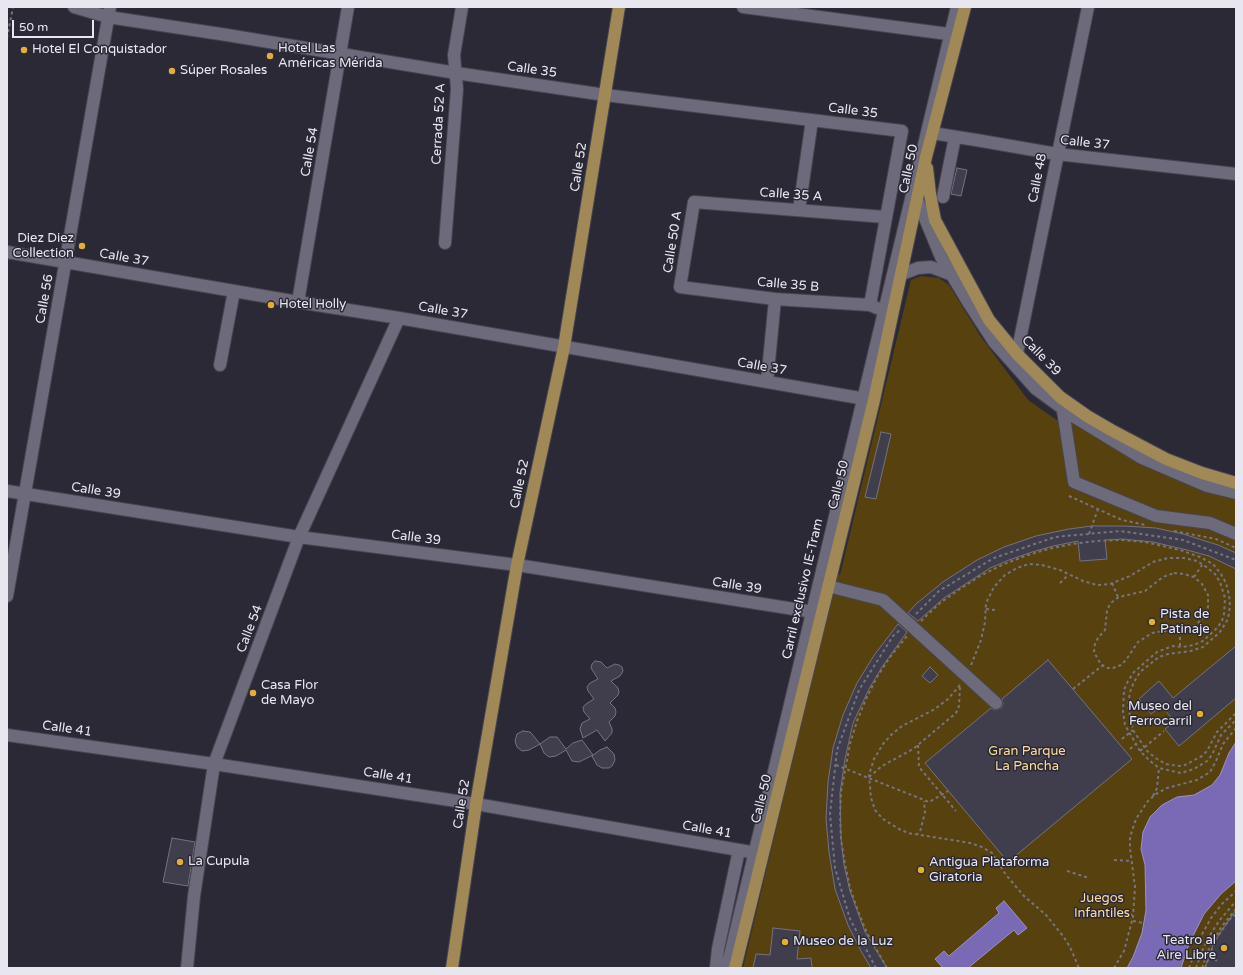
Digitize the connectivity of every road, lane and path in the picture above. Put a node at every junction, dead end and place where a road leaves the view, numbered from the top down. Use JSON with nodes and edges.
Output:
{"nodes":[{"id":1,"x":13,"y":7,"type":"edge"},
{"id":2,"x":74,"y":7,"type":"edge"},
{"id":3,"x":348,"y":7,"type":"edge"},
{"id":4,"x":462,"y":7,"type":"edge"},
{"id":5,"x":619,"y":7,"type":"edge"},
{"id":6,"x":743,"y":7,"type":"edge"},
{"id":7,"x":956,"y":7,"type":"edge"},
{"id":8,"x":965,"y":7,"type":"edge"},
{"id":9,"x":1088,"y":7,"type":"edge"},
{"id":10,"x":109,"y":12,"type":"edge"},
{"id":11,"x":954,"y":34,"type":"junction"},
{"id":12,"x":7,"y":38,"type":"edge"},
{"id":13,"x":340,"y":55,"type":"junction"},
{"id":14,"x":456,"y":73,"type":"junction"},
{"id":15,"x":605,"y":95,"type":"junction"},
{"id":16,"x":812,"y":120,"type":"junction"},
{"id":17,"x":932,"y":134,"type":"junction"},
{"id":18,"x":955,"y":137,"type":"junction"},
{"id":19,"x":1057,"y":154,"type":"junction"},
{"id":20,"x":926,"y":157,"type":"junction"},
{"id":21,"x":1236,"y":174,"type":"edge"},
{"id":22,"x":915,"y":194,"type":"junction"},
{"id":23,"x":942,"y":197,"type":"dead end"},
{"id":24,"x":694,"y":202,"type":"joint"},
{"id":25,"x":799,"y":210,"type":"junction"},
{"id":26,"x":885,"y":217,"type":"junction"},
{"id":27,"x":445,"y":243,"type":"dead end"},
{"id":28,"x":7,"y":252,"type":"edge"},
{"id":29,"x":65,"y":262,"type":"junction"},
{"id":30,"x":952,"y":275,"type":"junction"},
{"id":31,"x":896,"y":277,"type":"junction"},
{"id":32,"x":680,"y":287,"type":"joint"},
{"id":33,"x":234,"y":291,"type":"junction"},
{"id":34,"x":775,"y":299,"type":"junction"},
{"id":35,"x":298,"y":302,"type":"junction"},
{"id":36,"x":870,"y":305,"type":"junction"},
{"id":37,"x":888,"y":314,"type":"junction"},
{"id":38,"x":399,"y":318,"type":"junction"},
{"id":39,"x":564,"y":347,"type":"junction"},
{"id":40,"x":1017,"y":354,"type":"junction"},
{"id":41,"x":220,"y":365,"type":"dead end"},
{"id":42,"x":767,"y":382,"type":"junction"},
{"id":43,"x":1060,"y":397,"type":"junction"},
{"id":44,"x":868,"y":399,"type":"junction"},
{"id":45,"x":1062,"y":409,"type":"junction"},
{"id":46,"x":1236,"y":483,"type":"edge"},
{"id":47,"x":7,"y":491,"type":"edge"},
{"id":48,"x":1236,"y":493,"type":"edge"},
{"id":49,"x":26,"y":494,"type":"junction"},
{"id":50,"x":1098,"y":509,"type":"dead end"},
{"id":51,"x":1089,"y":534,"type":"dead end"},
{"id":52,"x":1236,"y":534,"type":"edge"},
{"id":53,"x":299,"y":537,"type":"junction"},
{"id":54,"x":1202,"y":564,"type":"junction"},
{"id":55,"x":517,"y":565,"type":"junction"},
{"id":56,"x":1068,"y":575,"type":"junction"},
{"id":57,"x":1194,"y":577,"type":"junction"},
{"id":58,"x":1060,"y":583,"type":"dead end"},
{"id":59,"x":1112,"y":583,"type":"junction"},
{"id":60,"x":828,"y":586,"type":"junction"},
{"id":61,"x":7,"y":596,"type":"edge"},
{"id":62,"x":1118,"y":597,"type":"junction"},
{"id":63,"x":986,"y":609,"type":"junction"},
{"id":64,"x":995,"y":610,"type":"dead end"},
{"id":65,"x":817,"y":613,"type":"junction"},
{"id":66,"x":914,"y":628,"type":"junction"},
{"id":67,"x":1180,"y":631,"type":"junction"},
{"id":68,"x":1180,"y":647,"type":"junction"},
{"id":69,"x":1103,"y":666,"type":"junction"},
{"id":70,"x":963,"y":681,"type":"junction"},
{"id":71,"x":1073,"y":690,"type":"dead end"},
{"id":72,"x":996,"y":704,"type":"dead end"},
{"id":73,"x":1236,"y":712,"type":"edge"},
{"id":74,"x":1236,"y":720,"type":"edge"},
{"id":75,"x":1236,"y":728,"type":"edge"},
{"id":76,"x":1133,"y":730,"type":"junction"},
{"id":77,"x":1164,"y":731,"type":"dead end"},
{"id":78,"x":1129,"y":733,"type":"junction"},
{"id":79,"x":7,"y":735,"type":"edge"},
{"id":80,"x":1122,"y":739,"type":"dead end"},
{"id":81,"x":1139,"y":741,"type":"junction"},
{"id":82,"x":1136,"y":744,"type":"junction"},
{"id":83,"x":918,"y":745,"type":"junction"},
{"id":84,"x":1144,"y":747,"type":"junction"},
{"id":85,"x":1130,"y":749,"type":"dead end"},
{"id":86,"x":1140,"y":751,"type":"junction"},
{"id":87,"x":214,"y":764,"type":"junction"},
{"id":88,"x":836,"y":764,"type":"dead end"},
{"id":89,"x":844,"y":768,"type":"junction"},
{"id":90,"x":1159,"y":768,"type":"junction"},
{"id":91,"x":869,"y":778,"type":"junction"},
{"id":92,"x":948,"y":791,"type":"dead end"},
{"id":93,"x":942,"y":795,"type":"junction"},
{"id":94,"x":1153,"y":797,"type":"junction"},
{"id":95,"x":924,"y":800,"type":"junction"},
{"id":96,"x":476,"y":804,"type":"junction"},
{"id":97,"x":956,"y":811,"type":"dead end"},
{"id":98,"x":916,"y":835,"type":"junction"},
{"id":99,"x":739,"y":850,"type":"junction"},
{"id":100,"x":759,"y":853,"type":"junction"},
{"id":101,"x":1114,"y":860,"type":"dead end"},
{"id":102,"x":1132,"y":861,"type":"junction"},
{"id":103,"x":1067,"y":871,"type":"dead end"},
{"id":104,"x":1089,"y":878,"type":"dead end"},
{"id":105,"x":1236,"y":891,"type":"edge"},
{"id":106,"x":1236,"y":901,"type":"edge"},
{"id":107,"x":1236,"y":909,"type":"edge"},
{"id":108,"x":1112,"y":910,"type":"dead end"},
{"id":109,"x":1236,"y":914,"type":"edge"},
{"id":110,"x":1134,"y":915,"type":"junction"},
{"id":111,"x":1132,"y":921,"type":"junction"},
{"id":112,"x":1159,"y":926,"type":"dead end"},
{"id":113,"x":1209,"y":957,"type":"junction"},
{"id":114,"x":1218,"y":961,"type":"dead end"},
{"id":115,"x":187,"y":968,"type":"edge"},
{"id":116,"x":452,"y":968,"type":"edge"},
{"id":117,"x":716,"y":968,"type":"edge"},
{"id":118,"x":727,"y":968,"type":"edge"},
{"id":119,"x":735,"y":968,"type":"edge"},
{"id":120,"x":887,"y":968,"type":"edge"},
{"id":121,"x":1079,"y":968,"type":"edge"},
{"id":122,"x":1114,"y":968,"type":"edge"},
{"id":123,"x":1189,"y":968,"type":"edge"},
{"id":124,"x":1196,"y":968,"type":"edge"},
{"id":125,"x":1202,"y":968,"type":"edge"},
{"id":126,"x":1206,"y":968,"type":"edge"}],
"edges":[{"from":1,"to":12,"type":"path"},
{"from":2,"to":10,"type":"street","name":"Calle 35"},
{"from":3,"to":13,"type":"street","name":"Calle 54"},
{"from":4,"to":14,"type":"street","name":"Cerrada 52 A"},
{"from":5,"to":15,"type":"main road","name":"Calle 52"},
{"from":6,"to":11,"type":"street"},
{"from":7,"to":11,"type":"street"},
{"from":8,"to":11,"type":"main road","name":"Calle 50"},
{"from":9,"to":19,"type":"street","name":"Calle 48"},
{"from":10,"to":13,"type":"street","name":"Calle 35"},
{"from":10,"to":29,"type":"street","name":"Calle 56"},
{"from":11,"to":17,"type":"main road","name":"Calle 50"},
{"from":11,"to":22,"type":"street"},
{"from":13,"to":14,"type":"street","name":"Calle 35"},
{"from":13,"to":35,"type":"street","name":"Calle 54"},
{"from":14,"to":15,"type":"street","name":"Calle 35"},
{"from":14,"to":27,"type":"street","name":"Cerrada 52 A"},
{"from":15,"to":16,"type":"street","name":"Calle 35"},
{"from":15,"to":39,"type":"main road","name":"Calle 52"},
{"from":16,"to":25,"type":"street"},
{"from":16,"to":26,"type":"street","name":"Calle 35"},
{"from":17,"to":18,"type":"street","name":"Calle 37"},
{"from":17,"to":20,"type":"main road","name":"Calle 50"},
{"from":18,"to":19,"type":"street","name":"Calle 37"},
{"from":18,"to":23,"type":"street"},
{"from":19,"to":21,"type":"street","name":"Calle 37"},
{"from":19,"to":40,"type":"street","name":"Calle 48"},
{"from":20,"to":22,"type":"main road","name":"Calle 50"},
{"from":20,"to":40,"type":"main road","name":"Calle 39"},
{"from":22,"to":30,"type":"street"},
{"from":22,"to":31,"type":"main road","name":"Calle 50"},
{"from":24,"to":25,"type":"street","name":"Calle 35 A"},
{"from":24,"to":32,"type":"street","name":"Calle 50 A"},
{"from":25,"to":26,"type":"street","name":"Calle 35 A"},
{"from":26,"to":36,"type":"street"},
{"from":28,"to":29,"type":"street","name":"Calle 37"},
{"from":29,"to":33,"type":"street","name":"Calle 37"},
{"from":29,"to":49,"type":"street","name":"Calle 56"},
{"from":30,"to":31,"type":"street"},
{"from":30,"to":45,"type":"street"},
{"from":31,"to":37,"type":"main road","name":"Calle 50"},
{"from":32,"to":34,"type":"street","name":"Calle 35 B"},
{"from":33,"to":35,"type":"street","name":"Calle 37"},
{"from":33,"to":41,"type":"street"},
{"from":34,"to":36,"type":"street","name":"Calle 35 B"},
{"from":34,"to":42,"type":"street"},
{"from":35,"to":38,"type":"street","name":"Calle 37"},
{"from":36,"to":37,"type":"street","name":"Calle 35 B"},
{"from":37,"to":44,"type":"main road","name":"Calle 50"},
{"from":38,"to":39,"type":"street","name":"Calle 37"},
{"from":38,"to":53,"type":"street","name":"Calle 54"},
{"from":39,"to":42,"type":"street","name":"Calle 37"},
{"from":39,"to":55,"type":"main road","name":"Calle 52"},
{"from":40,"to":43,"type":"main road","name":"Calle 39"},
{"from":42,"to":44,"type":"street","name":"Calle 37"},
{"from":43,"to":45,"type":"street"},
{"from":43,"to":46,"type":"main road","name":"Calle 39"},
{"from":44,"to":60,"type":"main road","name":"Calle 50"},
{"from":44,"to":65,"type":"street","name":"Carril exclusivo IE-Tram"},
{"from":45,"to":48,"type":"street"},
{"from":45,"to":52,"type":"street"},
{"from":47,"to":49,"type":"street","name":"Calle 39"},
{"from":49,"to":53,"type":"street","name":"Calle 39"},
{"from":49,"to":61,"type":"street","name":"Calle 56"},
{"from":50,"to":51,"type":"path"},
{"from":53,"to":55,"type":"street","name":"Calle 39"},
{"from":53,"to":87,"type":"street","name":"Calle 54"},
{"from":54,"to":57,"type":"path"},
{"from":54,"to":59,"type":"path"},
{"from":54,"to":68,"type":"path"},
{"from":55,"to":65,"type":"street","name":"Calle 39"},
{"from":55,"to":96,"type":"main road","name":"Calle 52"},
{"from":56,"to":58,"type":"path"},
{"from":56,"to":59,"type":"path"},
{"from":56,"to":63,"type":"path"},
{"from":57,"to":62,"type":"path"},
{"from":57,"to":67,"type":"path"},
{"from":59,"to":62,"type":"path"},
{"from":60,"to":65,"type":"main road","name":"Calle 50"},
{"from":60,"to":66,"type":"street"},
{"from":62,"to":69,"type":"path"},
{"from":63,"to":64,"type":"path"},
{"from":63,"to":70,"type":"path"},
{"from":65,"to":100,"type":"main road","name":"Calle 50"},
{"from":66,"to":70,"type":"street"},
{"from":66,"to":76,"type":"path"},
{"from":66,"to":89,"type":"path"},
{"from":67,"to":68,"type":"path"},
{"from":67,"to":69,"type":"path"},
{"from":68,"to":78,"type":"path"},
{"from":69,"to":71,"type":"path"},
{"from":70,"to":72,"type":"street"},
{"from":70,"to":83,"type":"path"},
{"from":70,"to":91,"type":"path"},
{"from":73,"to":84,"type":"path"},
{"from":74,"to":90,"type":"path"},
{"from":75,"to":94,"type":"path"},
{"from":76,"to":78,"type":"path"},
{"from":76,"to":81,"type":"path"},
{"from":77,"to":84,"type":"path"},
{"from":78,"to":80,"type":"path"},
{"from":78,"to":82,"type":"path"},
{"from":79,"to":87,"type":"street","name":"Calle 41"},
{"from":81,"to":82,"type":"path"},
{"from":81,"to":84,"type":"path"},
{"from":82,"to":85,"type":"path"},
{"from":82,"to":86,"type":"path"},
{"from":83,"to":91,"type":"path"},
{"from":83,"to":93,"type":"path"},
{"from":84,"to":86,"type":"path"},
{"from":86,"to":90,"type":"path"},
{"from":87,"to":96,"type":"street","name":"Calle 41"},
{"from":87,"to":115,"type":"street","name":"Calle 54"},
{"from":88,"to":89,"type":"path"},
{"from":89,"to":91,"type":"path"},
{"from":89,"to":120,"type":"path"},
{"from":90,"to":94,"type":"path"},
{"from":91,"to":95,"type":"path"},
{"from":91,"to":98,"type":"path"},
{"from":92,"to":93,"type":"path"},
{"from":93,"to":95,"type":"path"},
{"from":93,"to":97,"type":"path"},
{"from":94,"to":102,"type":"path"},
{"from":95,"to":98,"type":"path"},
{"from":96,"to":99,"type":"street","name":"Calle 41"},
{"from":96,"to":116,"type":"main road","name":"Calle 52"},
{"from":98,"to":121,"type":"path"},
{"from":99,"to":100,"type":"street","name":"Calle 41"},
{"from":99,"to":117,"type":"street"},
{"from":100,"to":118,"type":"street"},
{"from":100,"to":119,"type":"main road","name":"Calle 50"},
{"from":101,"to":102,"type":"path"},
{"from":102,"to":110,"type":"path"},
{"from":103,"to":104,"type":"path"},
{"from":105,"to":123,"type":"path"},
{"from":106,"to":124,"type":"path"},
{"from":107,"to":125,"type":"path"},
{"from":108,"to":110,"type":"path"},
{"from":109,"to":113,"type":"path"},
{"from":110,"to":111,"type":"path"},
{"from":111,"to":112,"type":"path"},
{"from":111,"to":122,"type":"path"},
{"from":113,"to":114,"type":"path"},
{"from":113,"to":126,"type":"path"}]}
